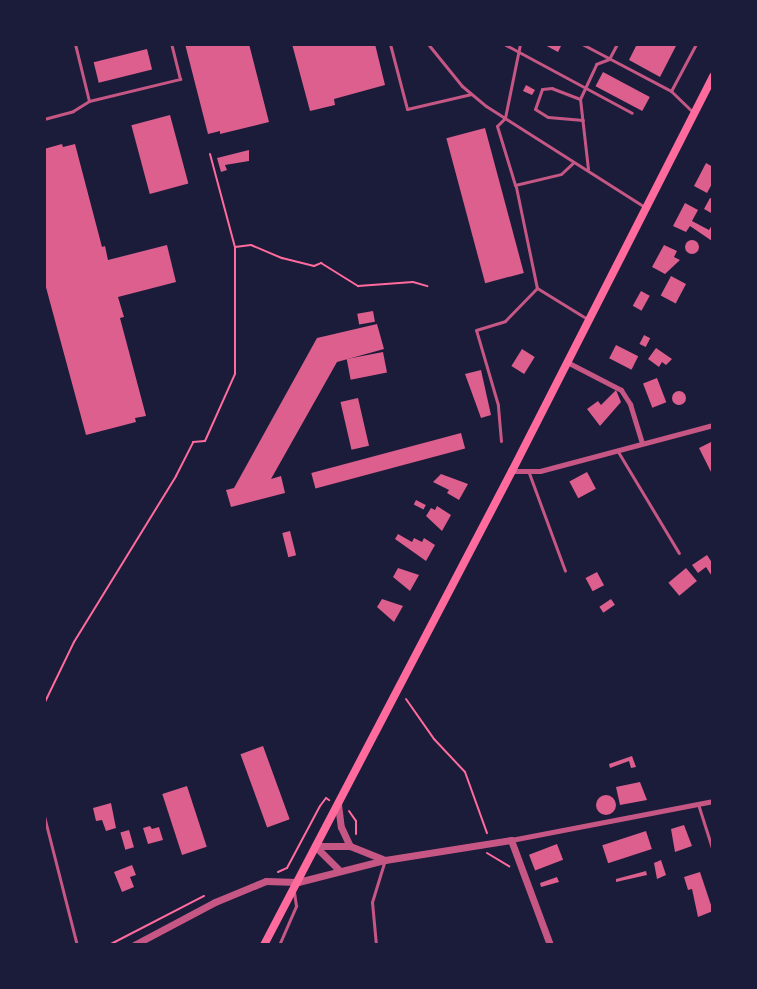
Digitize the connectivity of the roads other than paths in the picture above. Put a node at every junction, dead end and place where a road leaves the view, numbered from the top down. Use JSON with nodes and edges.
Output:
{"nodes":[{"id":1,"x":75,"y":44,"type":"edge"},
{"id":2,"x":171,"y":44,"type":"edge"},
{"id":3,"x":390,"y":44,"type":"edge"},
{"id":4,"x":428,"y":44,"type":"edge"},
{"id":5,"x":504,"y":44,"type":"edge"},
{"id":6,"x":520,"y":44,"type":"edge"},
{"id":7,"x":582,"y":44,"type":"edge"},
{"id":8,"x":617,"y":44,"type":"edge"},
{"id":9,"x":696,"y":44,"type":"edge"},
{"id":10,"x":516,"y":50,"type":"junction"},
{"id":11,"x":609,"y":59,"type":"junction"},
{"id":12,"x":713,"y":76,"type":"edge"},
{"id":13,"x":585,"y":87,"type":"junction"},
{"id":14,"x":671,"y":91,"type":"junction"},
{"id":15,"x":471,"y":94,"type":"junction"},
{"id":16,"x":580,"y":99,"type":"junction"},
{"id":17,"x":89,"y":101,"type":"junction"},
{"id":18,"x":632,"y":113,"type":"dead end"},
{"id":19,"x":694,"y":113,"type":"junction"},
{"id":20,"x":505,"y":118,"type":"junction"},
{"id":21,"x":44,"y":119,"type":"edge"},
{"id":22,"x":583,"y":120,"type":"junction"},
{"id":23,"x":574,"y":162,"type":"junction"},
{"id":24,"x":588,"y":171,"type":"junction"},
{"id":25,"x":515,"y":185,"type":"junction"},
{"id":26,"x":646,"y":208,"type":"junction"},
{"id":27,"x":537,"y":288,"type":"junction"},
{"id":28,"x":589,"y":320,"type":"junction"},
{"id":29,"x":567,"y":362,"type":"junction"},
{"id":30,"x":713,"y":425,"type":"edge"},
{"id":31,"x":501,"y":441,"type":"dead end"},
{"id":32,"x":642,"y":443,"type":"junction"},
{"id":33,"x":617,"y":450,"type":"junction"},
{"id":34,"x":512,"y":471,"type":"junction"},
{"id":35,"x":529,"y":473,"type":"junction"},
{"id":36,"x":679,"y":553,"type":"dead end"},
{"id":37,"x":565,"y":571,"type":"dead end"},
{"id":38,"x":713,"y":801,"type":"edge"},
{"id":39,"x":338,"y":804,"type":"junction"},
{"id":40,"x":698,"y":804,"type":"junction"},
{"id":41,"x":44,"y":816,"type":"edge"},
{"id":42,"x":511,"y":840,"type":"junction"},
{"id":43,"x":315,"y":846,"type":"junction"},
{"id":44,"x":350,"y":846,"type":"junction"},
{"id":45,"x":713,"y":851,"type":"edge"},
{"id":46,"x":385,"y":860,"type":"junction"},
{"id":47,"x":339,"y":870,"type":"junction"},
{"id":48,"x":296,"y":885,"type":"junction"},
{"id":49,"x":77,"y":945,"type":"edge"},
{"id":50,"x":134,"y":945,"type":"edge"},
{"id":51,"x":264,"y":945,"type":"edge"},
{"id":52,"x":279,"y":945,"type":"edge"},
{"id":53,"x":376,"y":945,"type":"edge"},
{"id":54,"x":550,"y":945,"type":"edge"}],
"edges":[{"from":1,"to":17,"type":"lane"},
{"from":2,"to":17,"type":"lane"},
{"from":3,"to":15,"type":"lane"},
{"from":4,"to":15,"type":"lane"},
{"from":5,"to":10,"type":"lane"},
{"from":6,"to":10,"type":"lane"},
{"from":7,"to":11,"type":"lane"},
{"from":8,"to":11,"type":"lane"},
{"from":9,"to":14,"type":"lane"},
{"from":10,"to":13,"type":"lane"},
{"from":10,"to":20,"type":"lane"},
{"from":11,"to":13,"type":"lane"},
{"from":11,"to":14,"type":"lane"},
{"from":12,"to":19,"type":"main road"},
{"from":13,"to":16,"type":"lane"},
{"from":13,"to":18,"type":"lane"},
{"from":14,"to":19,"type":"lane"},
{"from":15,"to":20,"type":"lane"},
{"from":16,"to":22,"type":"lane"},
{"from":16,"to":22,"type":"lane"},
{"from":17,"to":21,"type":"lane"},
{"from":19,"to":26,"type":"main road"},
{"from":20,"to":23,"type":"lane"},
{"from":20,"to":25,"type":"lane"},
{"from":22,"to":24,"type":"lane"},
{"from":23,"to":24,"type":"lane"},
{"from":23,"to":25,"type":"lane"},
{"from":24,"to":26,"type":"lane"},
{"from":25,"to":27,"type":"lane"},
{"from":26,"to":28,"type":"main road"},
{"from":27,"to":28,"type":"lane"},
{"from":27,"to":31,"type":"lane"},
{"from":28,"to":29,"type":"main road"},
{"from":29,"to":32,"type":"street"},
{"from":29,"to":34,"type":"main road"},
{"from":30,"to":32,"type":"street"},
{"from":32,"to":33,"type":"street"},
{"from":33,"to":35,"type":"street"},
{"from":33,"to":36,"type":"lane"},
{"from":34,"to":35,"type":"street"},
{"from":34,"to":39,"type":"main road"},
{"from":35,"to":37,"type":"lane"},
{"from":38,"to":40,"type":"street"},
{"from":39,"to":43,"type":"main road"},
{"from":39,"to":44,"type":"street"},
{"from":40,"to":42,"type":"street"},
{"from":40,"to":45,"type":"lane"},
{"from":41,"to":49,"type":"lane"},
{"from":42,"to":46,"type":"street"},
{"from":42,"to":54,"type":"street"},
{"from":43,"to":44,"type":"street"},
{"from":43,"to":47,"type":"street"},
{"from":43,"to":48,"type":"main road"},
{"from":44,"to":46,"type":"street"},
{"from":46,"to":47,"type":"street"},
{"from":46,"to":53,"type":"lane"},
{"from":47,"to":48,"type":"street"},
{"from":48,"to":50,"type":"street"},
{"from":48,"to":51,"type":"main road"},
{"from":48,"to":52,"type":"lane"}]}
